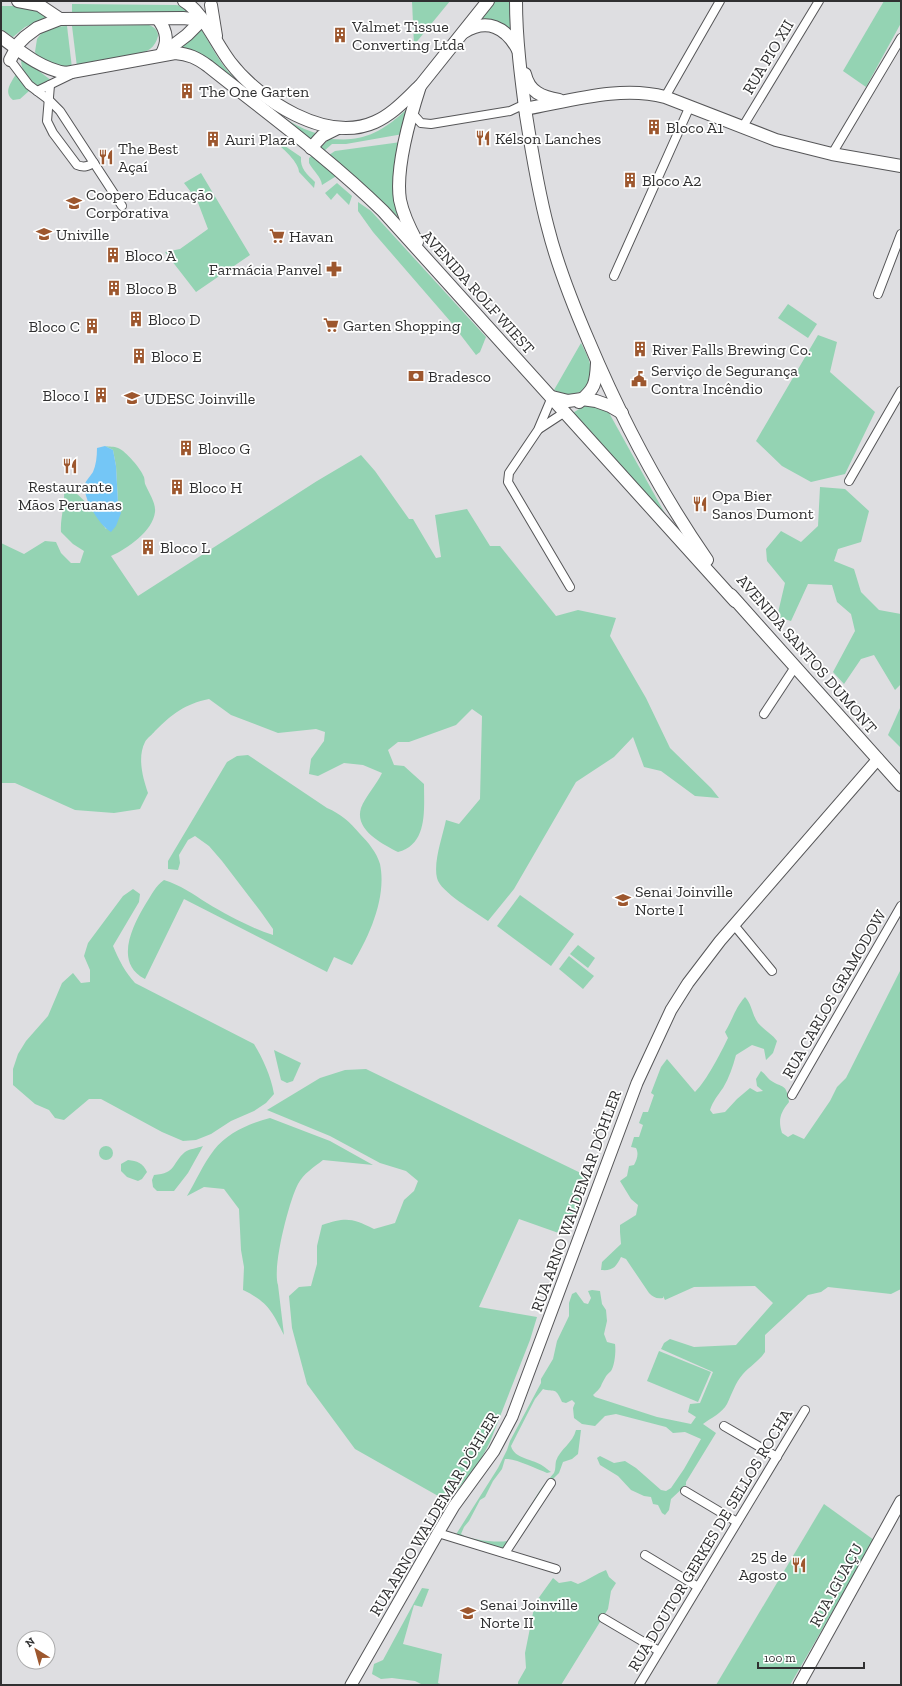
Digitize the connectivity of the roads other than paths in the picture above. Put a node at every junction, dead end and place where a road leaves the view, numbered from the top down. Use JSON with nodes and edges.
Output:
{"nodes":[{"id":1,"x":18,"y":1,"type":"edge"},
{"id":2,"x":184,"y":1,"type":"edge"},
{"id":3,"x":488,"y":1,"type":"edge"},
{"id":4,"x":516,"y":1,"type":"edge"},
{"id":5,"x":720,"y":1,"type":"edge"},
{"id":6,"x":819,"y":1,"type":"edge"},
{"id":7,"x":204,"y":4,"type":"edge"},
{"id":8,"x":183,"y":18,"type":"junction"},
{"id":9,"x":516,"y":18,"type":"junction"},
{"id":10,"x":60,"y":19,"type":"junction"},
{"id":11,"x":158,"y":19,"type":"junction"},
{"id":12,"x":202,"y":20,"type":"junction"},
{"id":13,"x":461,"y":34,"type":"junction"},
{"id":14,"x":1,"y":37,"type":"edge"},
{"id":15,"x":901,"y":38,"type":"edge"},
{"id":16,"x":1,"y":44,"type":"edge"},
{"id":17,"x":218,"y":45,"type":"junction"},
{"id":18,"x":16,"y":48,"type":"junction"},
{"id":19,"x":518,"y":50,"type":"junction"},
{"id":20,"x":161,"y":55,"type":"junction"},
{"id":21,"x":29,"y":57,"type":"junction"},
{"id":22,"x":10,"y":60,"type":"junction"},
{"id":23,"x":76,"y":73,"type":"junction"},
{"id":24,"x":50,"y":85,"type":"junction"},
{"id":25,"x":420,"y":86,"type":"junction"},
{"id":26,"x":37,"y":91,"type":"junction"},
{"id":27,"x":665,"y":97,"type":"junction"},
{"id":28,"x":49,"y":100,"type":"junction"},
{"id":29,"x":566,"y":101,"type":"junction"},
{"id":30,"x":525,"y":106,"type":"junction"},
{"id":31,"x":690,"y":106,"type":"junction"},
{"id":32,"x":412,"y":113,"type":"junction"},
{"id":33,"x":338,"y":128,"type":"junction"},
{"id":34,"x":742,"y":128,"type":"junction"},
{"id":35,"x":310,"y":148,"type":"junction"},
{"id":36,"x":832,"y":154,"type":"junction"},
{"id":37,"x":94,"y":163,"type":"junction"},
{"id":38,"x":901,"y":166,"type":"edge"},
{"id":39,"x":122,"y":206,"type":"dead end"},
{"id":40,"x":901,"y":234,"type":"edge"},
{"id":41,"x":423,"y":254,"type":"junction"},
{"id":42,"x":614,"y":276,"type":"dead end"},
{"id":43,"x":878,"y":294,"type":"dead end"},
{"id":44,"x":598,"y":362,"type":"junction"},
{"id":45,"x":901,"y":391,"type":"edge"},
{"id":46,"x":552,"y":398,"type":"junction"},
{"id":47,"x":582,"y":399,"type":"junction"},
{"id":48,"x":565,"y":412,"type":"junction"},
{"id":49,"x":622,"y":413,"type":"junction"},
{"id":50,"x":538,"y":430,"type":"junction"},
{"id":51,"x":849,"y":481,"type":"dead end"},
{"id":52,"x":570,"y":587,"type":"dead end"},
{"id":53,"x":735,"y":601,"type":"junction"},
{"id":54,"x":795,"y":667,"type":"junction"},
{"id":55,"x":764,"y":714,"type":"dead end"},
{"id":56,"x":878,"y":759,"type":"junction"},
{"id":57,"x":901,"y":785,"type":"edge"},
{"id":58,"x":901,"y":906,"type":"edge"},
{"id":59,"x":734,"y":925,"type":"junction"},
{"id":60,"x":772,"y":971,"type":"dead end"},
{"id":61,"x":792,"y":1095,"type":"dead end"},
{"id":62,"x":805,"y":1410,"type":"dead end"},
{"id":63,"x":724,"y":1426,"type":"dead end"},
{"id":64,"x":777,"y":1457,"type":"junction"},
{"id":65,"x":551,"y":1483,"type":"dead end"},
{"id":66,"x":685,"y":1491,"type":"dead end"},
{"id":67,"x":901,"y":1502,"type":"edge"},
{"id":68,"x":738,"y":1522,"type":"junction"},
{"id":69,"x":438,"y":1533,"type":"junction"},
{"id":70,"x":505,"y":1553,"type":"junction"},
{"id":71,"x":645,"y":1555,"type":"dead end"},
{"id":72,"x":556,"y":1568,"type":"dead end"},
{"id":73,"x":698,"y":1587,"type":"junction"},
{"id":74,"x":603,"y":1618,"type":"dead end"},
{"id":75,"x":659,"y":1651,"type":"junction"},
{"id":76,"x":351,"y":1685,"type":"edge"},
{"id":77,"x":639,"y":1685,"type":"edge"},
{"id":78,"x":799,"y":1685,"type":"edge"}],
"edges":[{"from":1,"to":10,"type":"main road"},
{"from":2,"to":7,"type":"main road"},
{"from":3,"to":13,"type":"main road"},
{"from":4,"to":9,"type":"main road","name":"AVENIDA SANTOS DUMONT"},
{"from":5,"to":27,"type":"street"},
{"from":6,"to":34,"type":"street","name":"RUA PIO XII"},
{"from":7,"to":8,"type":"main road"},
{"from":7,"to":12,"type":"main road"},
{"from":7,"to":17,"type":"main road"},
{"from":8,"to":11,"type":"main road"},
{"from":8,"to":12,"type":"main road"},
{"from":9,"to":19,"type":"main road","name":"AVENIDA SANTOS DUMONT"},
{"from":9,"to":29,"type":"main road"},
{"from":10,"to":11,"type":"main road"},
{"from":10,"to":18,"type":"main road"},
{"from":10,"to":21,"type":"main road"},
{"from":11,"to":20,"type":"main road"},
{"from":12,"to":17,"type":"main road"},
{"from":12,"to":20,"type":"main road"},
{"from":13,"to":19,"type":"main road"},
{"from":13,"to":25,"type":"main road"},
{"from":14,"to":18,"type":"main road","name":"AVENIDA ROLF WIEST"},
{"from":15,"to":36,"type":"street"},
{"from":16,"to":22,"type":"main road"},
{"from":17,"to":33,"type":"main road"},
{"from":18,"to":21,"type":"main road","name":"AVENIDA ROLF WIEST"},
{"from":18,"to":22,"type":"main road"},
{"from":19,"to":30,"type":"main road","name":"AVENIDA SANTOS DUMONT"},
{"from":20,"to":23,"type":"main road","name":"AVENIDA ROLF WIEST"},
{"from":20,"to":35,"type":"main road","name":"AVENIDA ROLF WIEST"},
{"from":21,"to":23,"type":"main road","name":"AVENIDA ROLF WIEST"},
{"from":22,"to":26,"type":"street"},
{"from":23,"to":24,"type":"street"},
{"from":24,"to":26,"type":"street"},
{"from":24,"to":28,"type":"street"},
{"from":25,"to":32,"type":"main road"},
{"from":25,"to":33,"type":"main road"},
{"from":26,"to":28,"type":"street"},
{"from":27,"to":29,"type":"main road"},
{"from":27,"to":31,"type":"main road"},
{"from":28,"to":37,"type":"street"},
{"from":28,"to":37,"type":"street"},
{"from":29,"to":30,"type":"main road"},
{"from":30,"to":32,"type":"street"},
{"from":30,"to":44,"type":"main road","name":"AVENIDA SANTOS DUMONT"},
{"from":31,"to":34,"type":"main road"},
{"from":31,"to":42,"type":"street"},
{"from":32,"to":41,"type":"main road"},
{"from":33,"to":35,"type":"main road"},
{"from":34,"to":36,"type":"main road"},
{"from":35,"to":41,"type":"main road","name":"AVENIDA ROLF WIEST"},
{"from":36,"to":38,"type":"main road"},
{"from":37,"to":39,"type":"street"},
{"from":40,"to":43,"type":"street"},
{"from":41,"to":46,"type":"main road","name":"AVENIDA ROLF WIEST"},
{"from":44,"to":47,"type":"main road"},
{"from":44,"to":49,"type":"main road","name":"AVENIDA SANTOS DUMONT"},
{"from":45,"to":51,"type":"street"},
{"from":46,"to":47,"type":"main road"},
{"from":46,"to":48,"type":"main road","name":"AVENIDA ROLF WIEST"},
{"from":46,"to":50,"type":"street"},
{"from":47,"to":48,"type":"main road"},
{"from":47,"to":49,"type":"main road"},
{"from":48,"to":50,"type":"street"},
{"from":48,"to":53,"type":"main road","name":"AVENIDA ROLF WIEST"},
{"from":49,"to":53,"type":"main road","name":"AVENIDA SANTOS DUMONT"},
{"from":50,"to":52,"type":"street"},
{"from":53,"to":54,"type":"main road","name":"AVENIDA SANTOS DUMONT"},
{"from":54,"to":55,"type":"street"},
{"from":54,"to":56,"type":"main road","name":"AVENIDA SANTOS DUMONT"},
{"from":56,"to":57,"type":"main road","name":"AVENIDA SANTOS DUMONT"},
{"from":56,"to":59,"type":"main road","name":"RUA ARNO WALDEMAR DÖHLER"},
{"from":58,"to":61,"type":"street","name":"RUA CARLOS GRAMODOW"},
{"from":59,"to":60,"type":"street"},
{"from":59,"to":69,"type":"main road","name":"RUA ARNO WALDEMAR DÖHLER"},
{"from":62,"to":64,"type":"street","name":"RUA DOUTOR GERKES DE SELLOS ROCHA"},
{"from":63,"to":64,"type":"street"},
{"from":64,"to":68,"type":"street","name":"RUA DOUTOR GERKES DE SELLOS ROCHA"},
{"from":65,"to":70,"type":"street"},
{"from":66,"to":68,"type":"street"},
{"from":67,"to":78,"type":"main road","name":"RUA IGUAÇU"},
{"from":68,"to":73,"type":"street","name":"RUA DOUTOR GERKES DE SELLOS ROCHA"},
{"from":69,"to":70,"type":"street"},
{"from":69,"to":76,"type":"main road","name":"RUA ARNO WALDEMAR DÖHLER"},
{"from":70,"to":72,"type":"street"},
{"from":71,"to":73,"type":"street"},
{"from":73,"to":75,"type":"street","name":"RUA DOUTOR GERKES DE SELLOS ROCHA"},
{"from":74,"to":75,"type":"street"},
{"from":75,"to":77,"type":"street","name":"RUA DOUTOR GERKES DE SELLOS ROCHA"}]}
